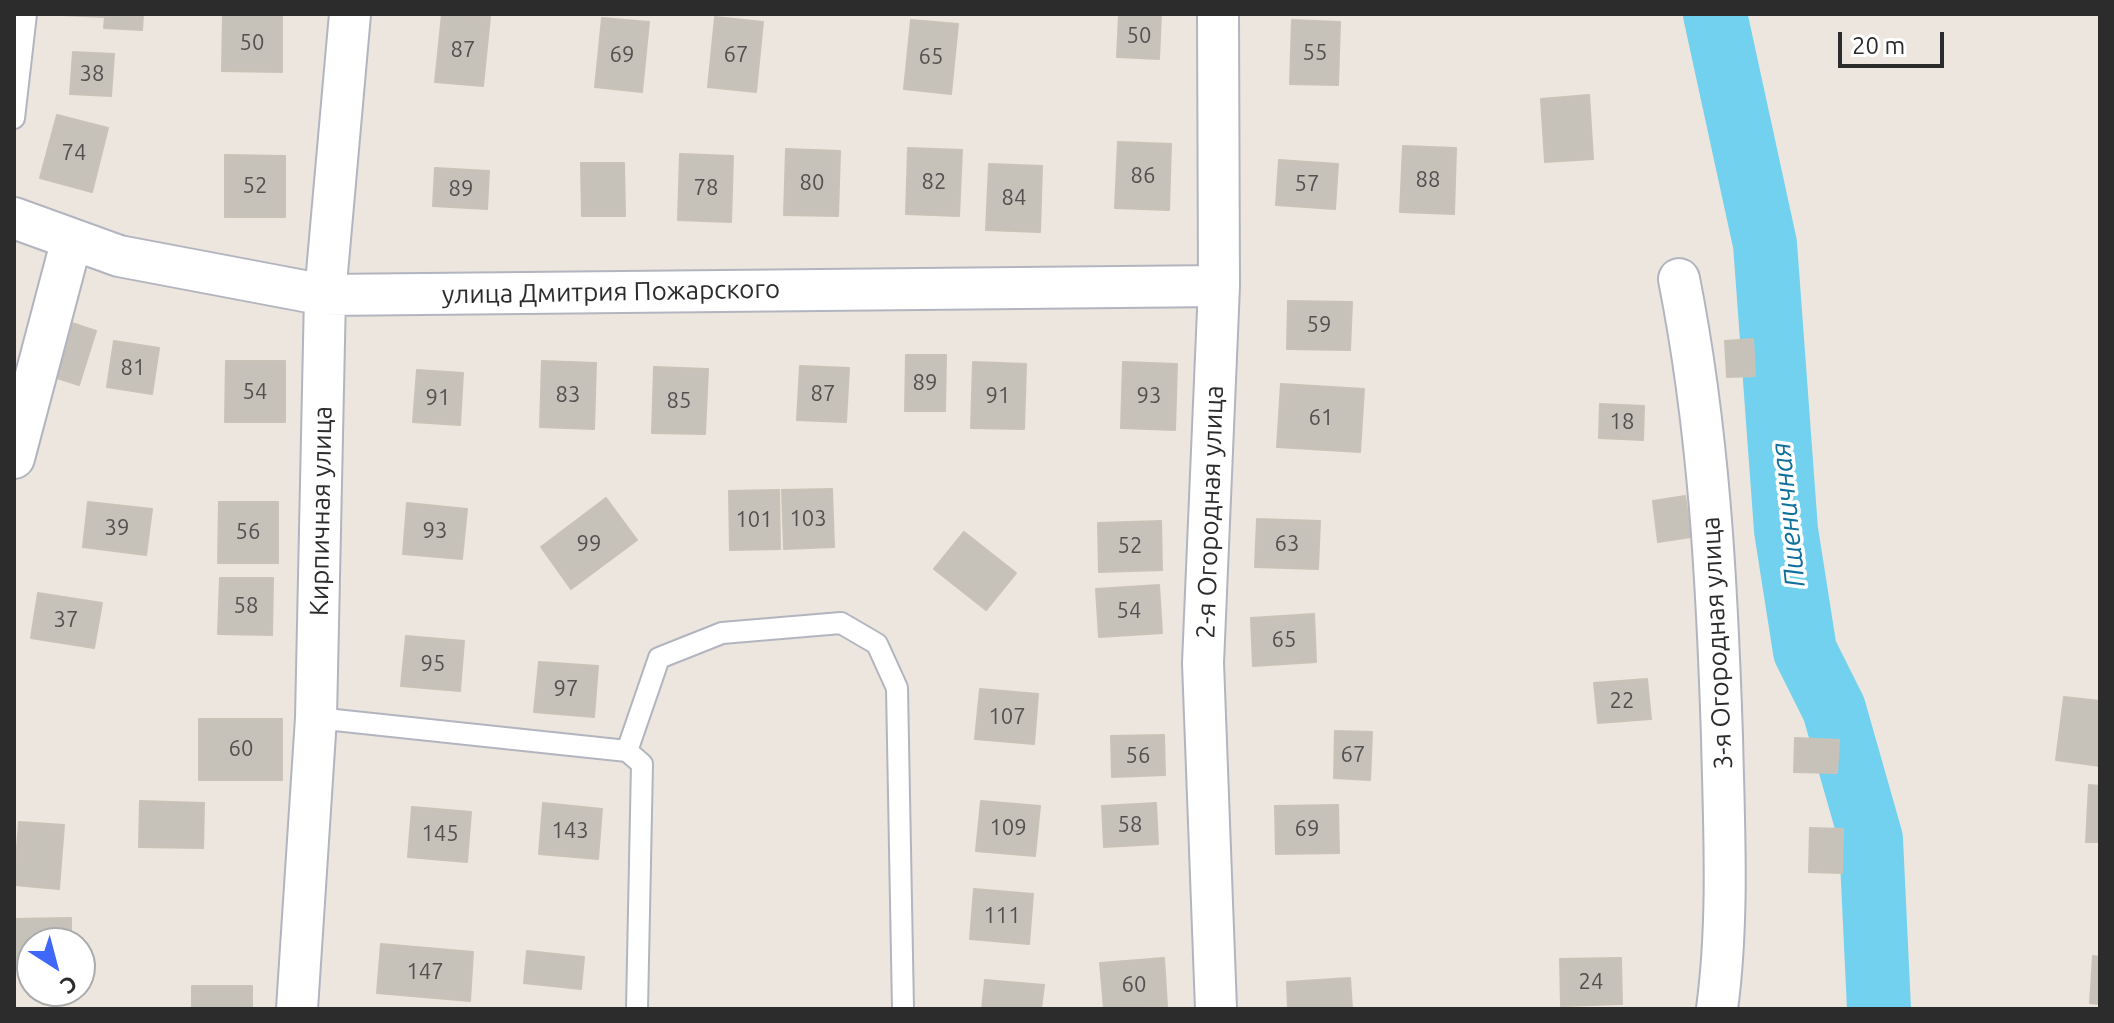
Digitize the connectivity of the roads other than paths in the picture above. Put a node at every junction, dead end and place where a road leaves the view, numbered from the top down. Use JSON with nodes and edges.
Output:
{"nodes":[{"id":1,"x":26,"y":14,"type":"edge"},
{"id":2,"x":350,"y":14,"type":"edge"},
{"id":3,"x":1218,"y":14,"type":"edge"},
{"id":4,"x":14,"y":118,"type":"edge"},
{"id":5,"x":14,"y":218,"type":"edge"},
{"id":6,"x":72,"y":239,"type":"junction"},
{"id":7,"x":1679,"y":279,"type":"dead end"},
{"id":8,"x":1219,"y":286,"type":"junction"},
{"id":9,"x":325,"y":295,"type":"junction"},
{"id":10,"x":14,"y":458,"type":"edge"},
{"id":11,"x":316,"y":718,"type":"junction"},
{"id":12,"x":627,"y":751,"type":"junction"},
{"id":13,"x":297,"y":1009,"type":"edge"},
{"id":14,"x":637,"y":1009,"type":"edge"},
{"id":15,"x":903,"y":1009,"type":"edge"},
{"id":16,"x":1216,"y":1009,"type":"edge"},
{"id":17,"x":1717,"y":1009,"type":"edge"}],
"edges":[{"from":1,"to":4,"type":"lane"},
{"from":2,"to":9,"type":"street","name":"Кирпичная улица"},
{"from":3,"to":8,"type":"street","name":"2-я Огородная улица"},
{"from":5,"to":6,"type":"street","name":"улица Дмитрия Пожарского"},
{"from":6,"to":9,"type":"street","name":"улица Дмитрия Пожарского"},
{"from":6,"to":10,"type":"street"},
{"from":7,"to":17,"type":"street","name":"3-я Огородная улица"},
{"from":8,"to":9,"type":"street","name":"улица Дмитрия Пожарского"},
{"from":8,"to":16,"type":"street","name":"2-я Огородная улица"},
{"from":9,"to":11,"type":"street","name":"Кирпичная улица"},
{"from":11,"to":12,"type":"lane"},
{"from":11,"to":13,"type":"street","name":"Кирпичная улица"},
{"from":12,"to":14,"type":"lane"},
{"from":12,"to":15,"type":"lane"}]}
